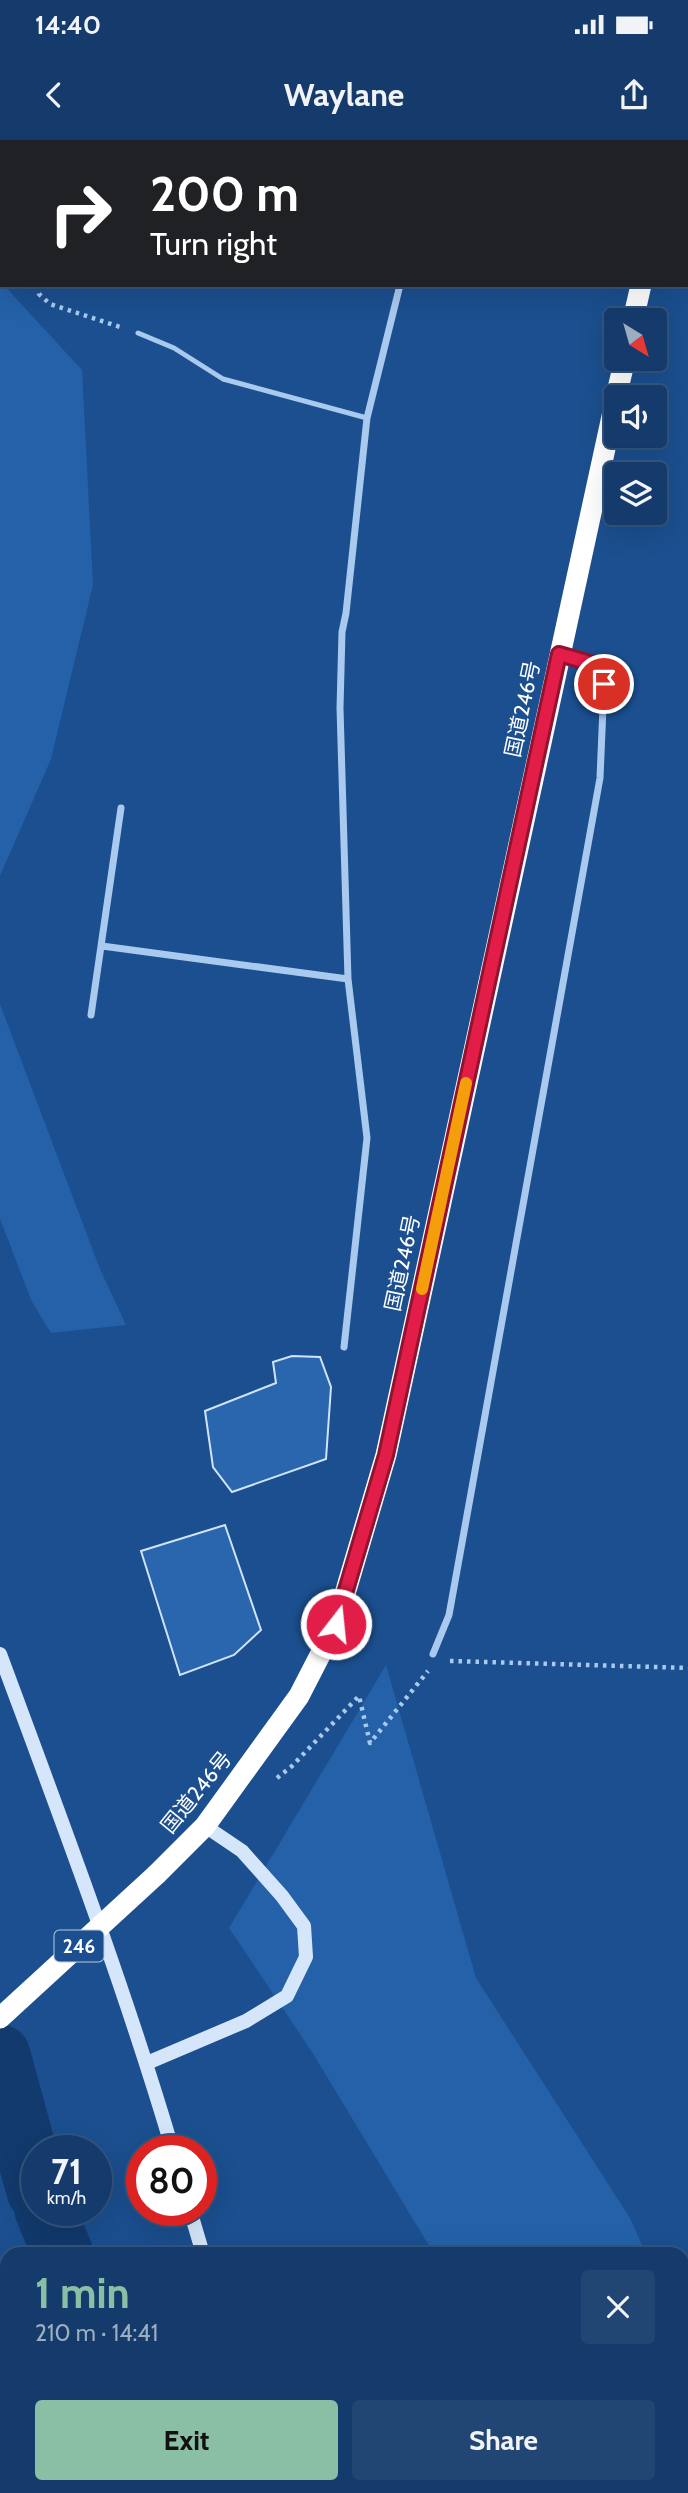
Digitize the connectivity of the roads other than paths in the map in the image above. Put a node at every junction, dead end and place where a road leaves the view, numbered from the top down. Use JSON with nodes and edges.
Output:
{"nodes":[{"id":1,"x":400,"y":287,"type":"edge"},
{"id":2,"x":641,"y":287,"type":"edge"},
{"id":3,"x":636,"y":308,"type":"edge"},
{"id":4,"x":138,"y":333,"type":"road end"},
{"id":5,"x":367,"y":418,"type":"junction"},
{"id":6,"x":605,"y":448,"type":"edge"},
{"id":7,"x":559,"y":654,"type":"junction"},
{"id":8,"x":121,"y":808,"type":"dead end"},
{"id":9,"x":102,"y":946,"type":"junction"},
{"id":10,"x":348,"y":979,"type":"junction"},
{"id":11,"x":91,"y":1015,"type":"dead end"},
{"id":12,"x":344,"y":1347,"type":"dead end"},
{"id":13,"x":0,"y":1654,"type":"edge"},
{"id":14,"x":436,"y":1655,"type":"road end"},
{"id":15,"x":205,"y":1826,"type":"junction"},
{"id":16,"x":0,"y":2018,"type":"edge"},
{"id":17,"x":147,"y":2063,"type":"junction"},
{"id":18,"x":168,"y":2135,"type":"edge"},
{"id":19,"x":195,"y":2226,"type":"edge"},
{"id":20,"x":201,"y":2247,"type":"edge"}],
"edges":[{"from":1,"to":5,"type":"street"},
{"from":2,"to":3,"type":"highway"},
{"from":4,"to":5,"type":"lane"},
{"from":5,"to":10,"type":"street"},
{"from":6,"to":7,"type":"highway","name":"国道246号","number":"246"},
{"from":7,"to":14,"type":"street"},
{"from":7,"to":15,"type":"highway","name":"国道246号","number":"246"},
{"from":8,"to":9,"type":"street"},
{"from":9,"to":10,"type":"street"},
{"from":9,"to":11,"type":"street"},
{"from":10,"to":12,"type":"street"},
{"from":13,"to":17,"type":"street"},
{"from":15,"to":16,"type":"highway","name":"国道246号","number":"246","bridge":true},
{"from":15,"to":17,"type":"street"},
{"from":17,"to":18,"type":"street"},
{"from":19,"to":20,"type":"street"}]}
